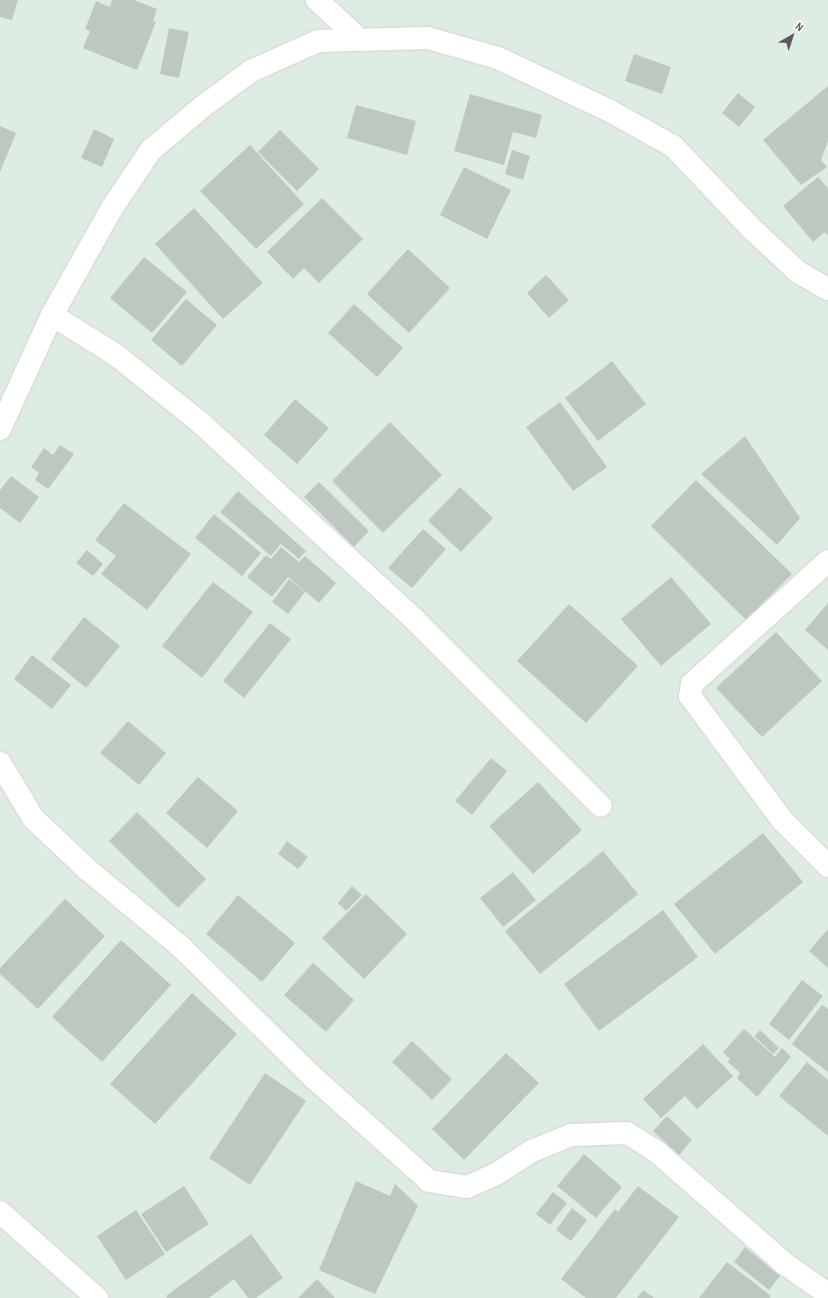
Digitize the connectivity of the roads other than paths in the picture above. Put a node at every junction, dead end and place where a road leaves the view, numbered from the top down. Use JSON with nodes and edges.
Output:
{"nodes":[{"id":1,"x":317,"y":0,"type":"edge"},
{"id":2,"x":359,"y":39,"type":"junction"},
{"id":3,"x":828,"y":288,"type":"edge"},
{"id":4,"x":52,"y":315,"type":"junction"},
{"id":5,"x":0,"y":429,"type":"edge"},
{"id":6,"x":828,"y":561,"type":"edge"},
{"id":7,"x":0,"y":763,"type":"edge"},
{"id":8,"x":601,"y":806,"type":"dead end"},
{"id":9,"x":828,"y":866,"type":"edge"},
{"id":10,"x":0,"y":1212,"type":"edge"},
{"id":11,"x":828,"y":1294,"type":"edge"},
{"id":12,"x":97,"y":1298,"type":"edge"}],
"edges":[{"from":1,"to":2,"type":"street"},
{"from":2,"to":3,"type":"street"},
{"from":2,"to":4,"type":"street"},
{"from":4,"to":5,"type":"street"},
{"from":4,"to":8,"type":"street"},
{"from":6,"to":9,"type":"street"},
{"from":7,"to":11,"type":"street"},
{"from":10,"to":12,"type":"street"}]}
